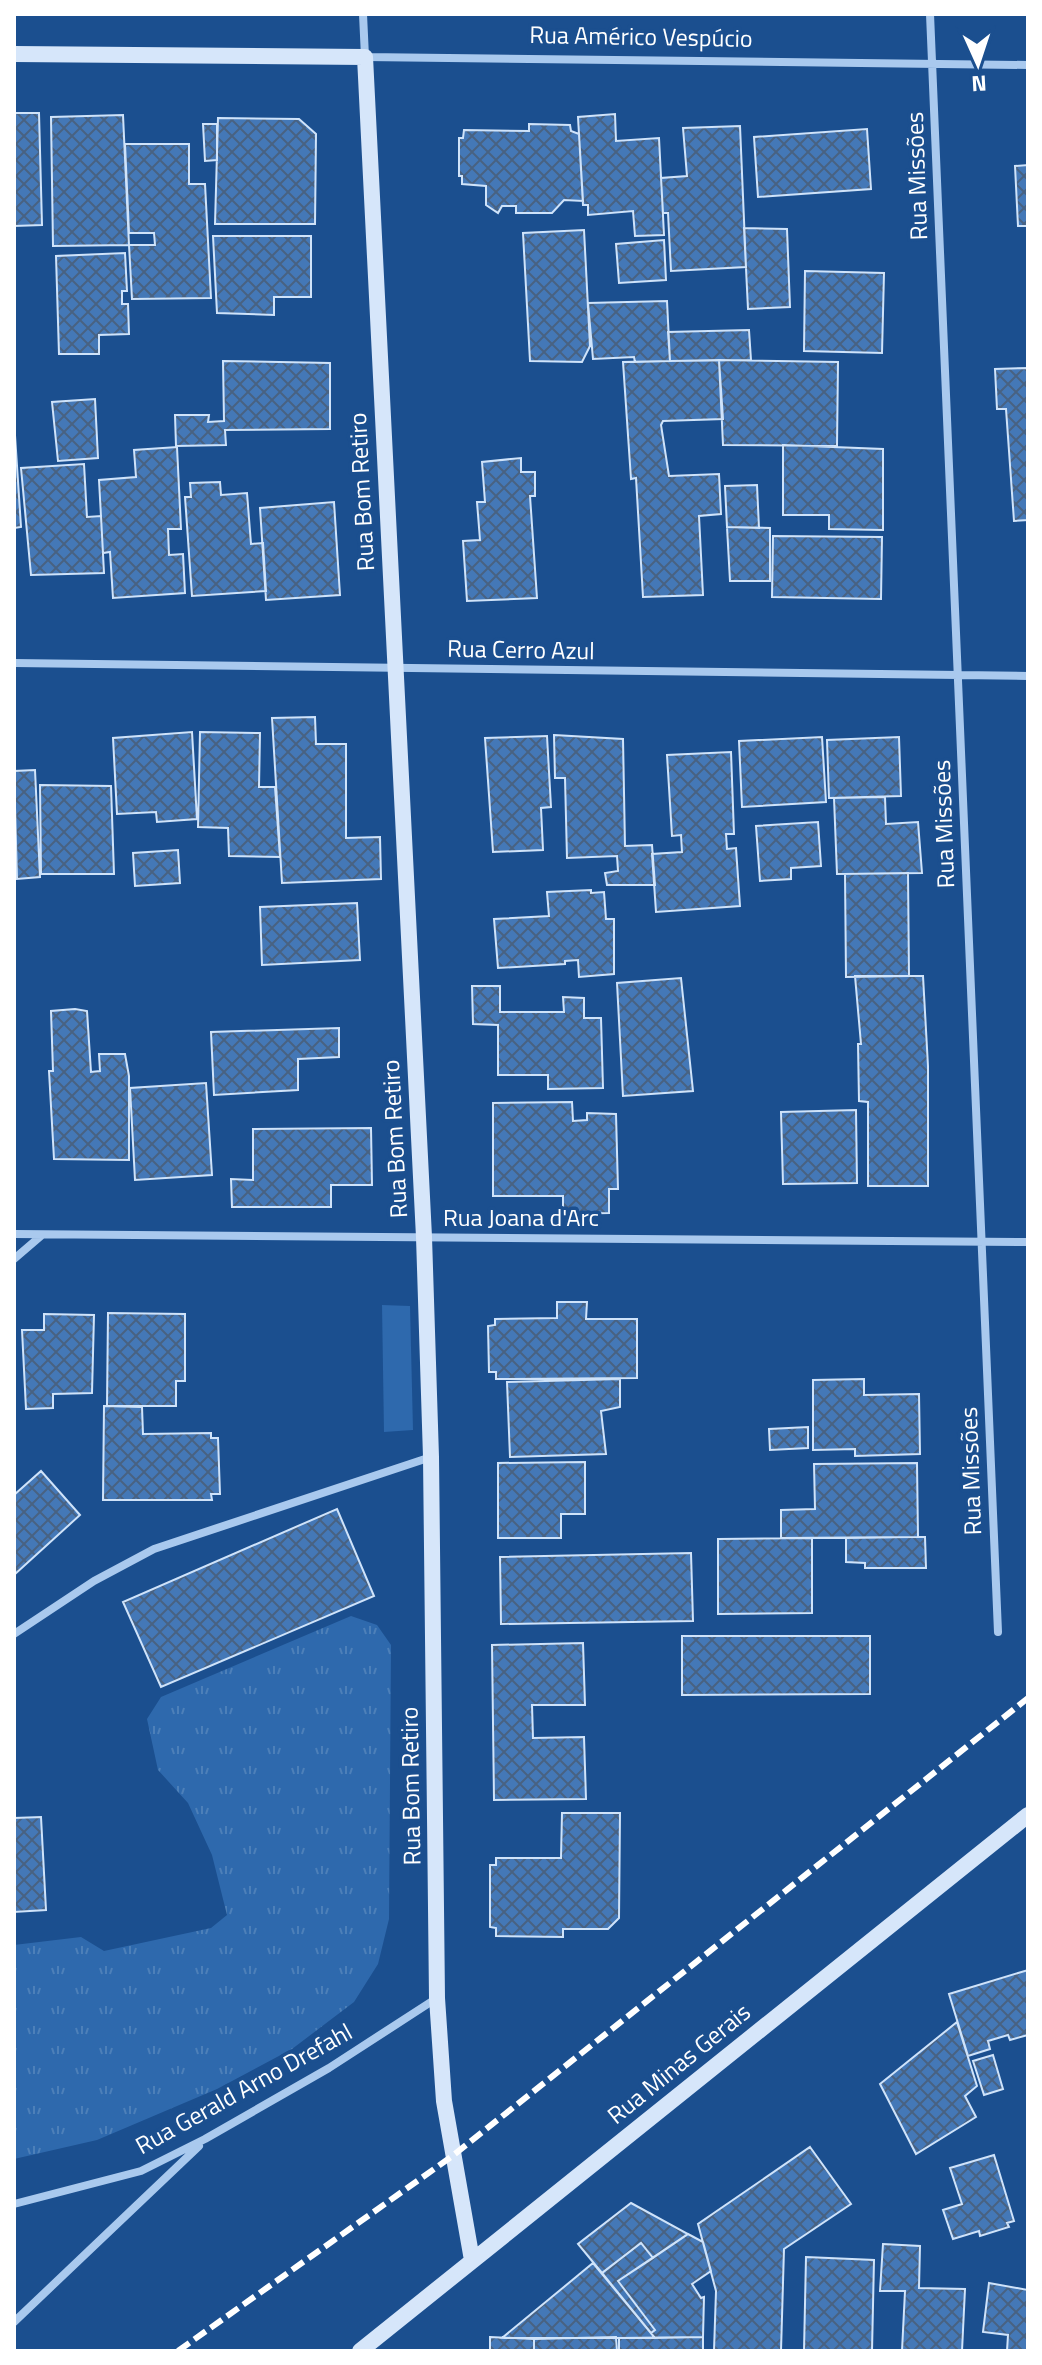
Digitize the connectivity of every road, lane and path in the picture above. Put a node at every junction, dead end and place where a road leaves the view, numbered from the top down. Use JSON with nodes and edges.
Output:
{"nodes":[{"id":1,"x":363,"y":14,"type":"edge"},
{"id":2,"x":930,"y":14,"type":"edge"},
{"id":3,"x":14,"y":54,"type":"edge"},
{"id":4,"x":365,"y":57,"type":"junction"},
{"id":5,"x":932,"y":64,"type":"junction"},
{"id":6,"x":1028,"y":65,"type":"edge"},
{"id":7,"x":14,"y":663,"type":"edge"},
{"id":8,"x":394,"y":668,"type":"junction"},
{"id":9,"x":958,"y":675,"type":"junction"},
{"id":10,"x":1028,"y":676,"type":"edge"},
{"id":11,"x":14,"y":1234,"type":"edge"},
{"id":12,"x":43,"y":1234,"type":"junction"},
{"id":13,"x":424,"y":1237,"type":"junction"},
{"id":14,"x":982,"y":1242,"type":"junction"},
{"id":15,"x":1028,"y":1242,"type":"edge"},
{"id":16,"x":14,"y":1259,"type":"edge"},
{"id":17,"x":431,"y":1457,"type":"junction"},
{"id":18,"x":998,"y":1632,"type":"dead end"},
{"id":19,"x":14,"y":1634,"type":"edge"},
{"id":20,"x":1028,"y":1815,"type":"edge"},
{"id":21,"x":437,"y":1998,"type":"junction"},
{"id":22,"x":205,"y":2139,"type":"junction"},
{"id":23,"x":14,"y":2204,"type":"edge"},
{"id":24,"x":472,"y":2260,"type":"junction"},
{"id":25,"x":14,"y":2322,"type":"edge"},
{"id":26,"x":360,"y":2351,"type":"edge"}],
"edges":[{"from":1,"to":4,"type":"street","name":"Rua Bom Retiro"},
{"from":2,"to":5,"type":"street","name":"Rua Missões"},
{"from":3,"to":4,"type":"street","name":"Rua Américo Vespúcio"},
{"from":4,"to":5,"type":"street","name":"Rua Américo Vespúcio"},
{"from":4,"to":8,"type":"street","name":"Rua Bom Retiro"},
{"from":5,"to":6,"type":"street","name":"Rua Américo Vespúcio"},
{"from":5,"to":9,"type":"street","name":"Rua Missões"},
{"from":7,"to":8,"type":"street","name":"Rua Cerro Azul"},
{"from":8,"to":9,"type":"street","name":"Rua Cerro Azul"},
{"from":8,"to":13,"type":"street","name":"Rua Bom Retiro"},
{"from":9,"to":10,"type":"street","name":"Rua Cerro Azul"},
{"from":9,"to":14,"type":"street","name":"Rua Missões"},
{"from":11,"to":12,"type":"street","name":"Rua Joana d'Arc"},
{"from":12,"to":13,"type":"street","name":"Rua Joana d'Arc"},
{"from":12,"to":16,"type":"street"},
{"from":13,"to":14,"type":"street","name":"Rua Joana d'Arc"},
{"from":13,"to":17,"type":"street","name":"Rua Bom Retiro"},
{"from":14,"to":15,"type":"street","name":"Rua Joana d'Arc"},
{"from":14,"to":18,"type":"street","name":"Rua Missões"},
{"from":17,"to":19,"type":"street"},
{"from":17,"to":21,"type":"street","name":"Rua Bom Retiro"},
{"from":20,"to":24,"type":"street","name":"Rua Minas Gerais"},
{"from":21,"to":22,"type":"street","name":"Rua Gerald Arno Drefahl"},
{"from":21,"to":24,"type":"street","name":"Rua Bom Retiro"},
{"from":22,"to":23,"type":"street","name":"Rua Gerald Arno Drefahl"},
{"from":22,"to":25,"type":"street"},
{"from":24,"to":26,"type":"street","name":"Rua Minas Gerais"}]}
